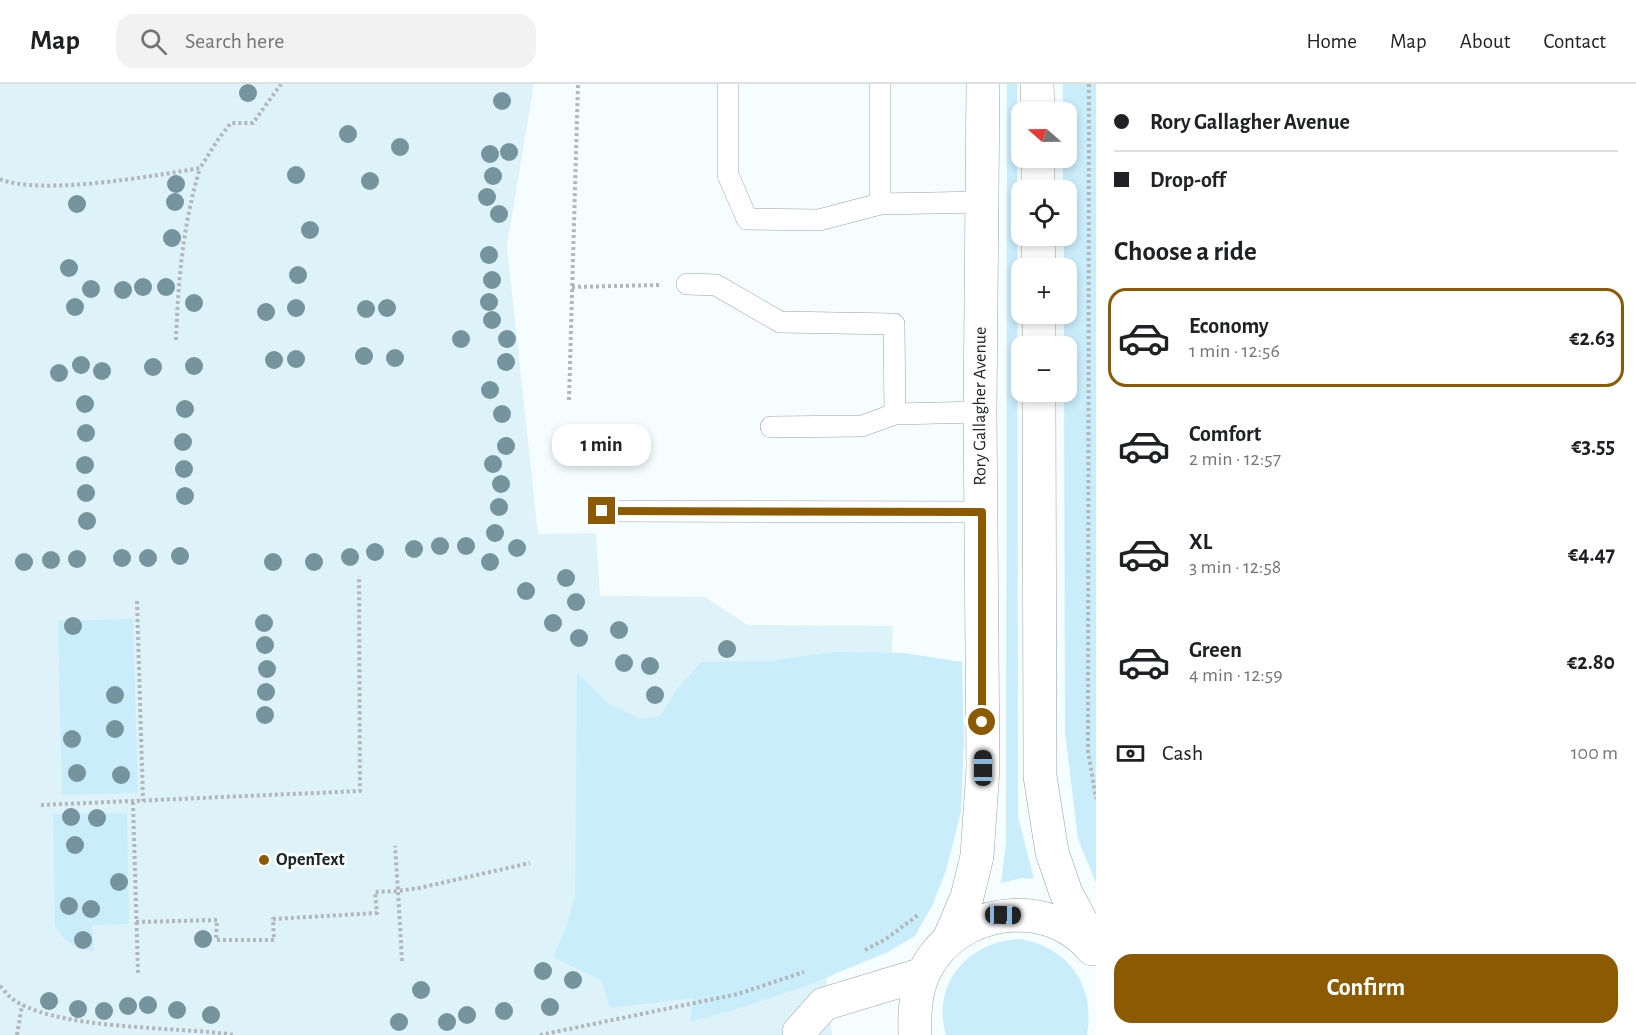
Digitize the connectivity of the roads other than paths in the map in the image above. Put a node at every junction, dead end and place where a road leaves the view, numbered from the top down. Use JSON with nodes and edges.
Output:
{"nodes":[{"id":1,"x":728,"y":84,"type":"edge"},
{"id":2,"x":880,"y":84,"type":"edge"},
{"id":3,"x":983,"y":84,"type":"edge"},
{"id":4,"x":1038,"y":84,"type":"edge"},
{"id":5,"x":1038,"y":102,"type":"edge"},
{"id":6,"x":983,"y":202,"type":"junction"},
{"id":7,"x":880,"y":204,"type":"junction"},
{"id":8,"x":687,"y":284,"type":"road end"},
{"id":9,"x":1039,"y":402,"type":"edge"},
{"id":10,"x":980,"y":412,"type":"junction"},
{"id":11,"x":895,"y":414,"type":"junction"},
{"id":12,"x":771,"y":427,"type":"dead end"},
{"id":13,"x":602,"y":511,"type":"dead end"},
{"id":14,"x":982,"y":512,"type":"junction"},
{"id":15,"x":949,"y":939,"type":"junction"},
{"id":16,"x":1096,"y":949,"type":"edge"},
{"id":17,"x":1096,"y":954,"type":"edge"},
{"id":18,"x":923,"y":974,"type":"junction"},
{"id":19,"x":795,"y":1034,"type":"edge"},
{"id":20,"x":915,"y":1035,"type":"edge"}],
"edges":[{"from":1,"to":7,"type":"lane"},
{"from":2,"to":7,"type":"lane"},
{"from":3,"to":6,"type":"street","name":"Rory Gallagher Avenue"},
{"from":4,"to":5,"type":"street"},
{"from":6,"to":7,"type":"lane"},
{"from":6,"to":10,"type":"street","name":"Rory Gallagher Avenue"},
{"from":8,"to":11,"type":"lane"},
{"from":9,"to":16,"type":"street"},
{"from":10,"to":11,"type":"lane"},
{"from":10,"to":14,"type":"street","name":"Rory Gallagher Avenue"},
{"from":11,"to":12,"type":"lane"},
{"from":13,"to":14,"type":"lane"},
{"from":14,"to":15,"type":"street","name":"Rory Gallagher Avenue"},
{"from":15,"to":17,"type":"street","name":"Rory Gallagher Avenue"},
{"from":15,"to":18,"type":"street","name":"Rory Gallagher Avenue"},
{"from":18,"to":19,"type":"street"},
{"from":18,"to":20,"type":"street","name":"Rory Gallagher Avenue"}]}
